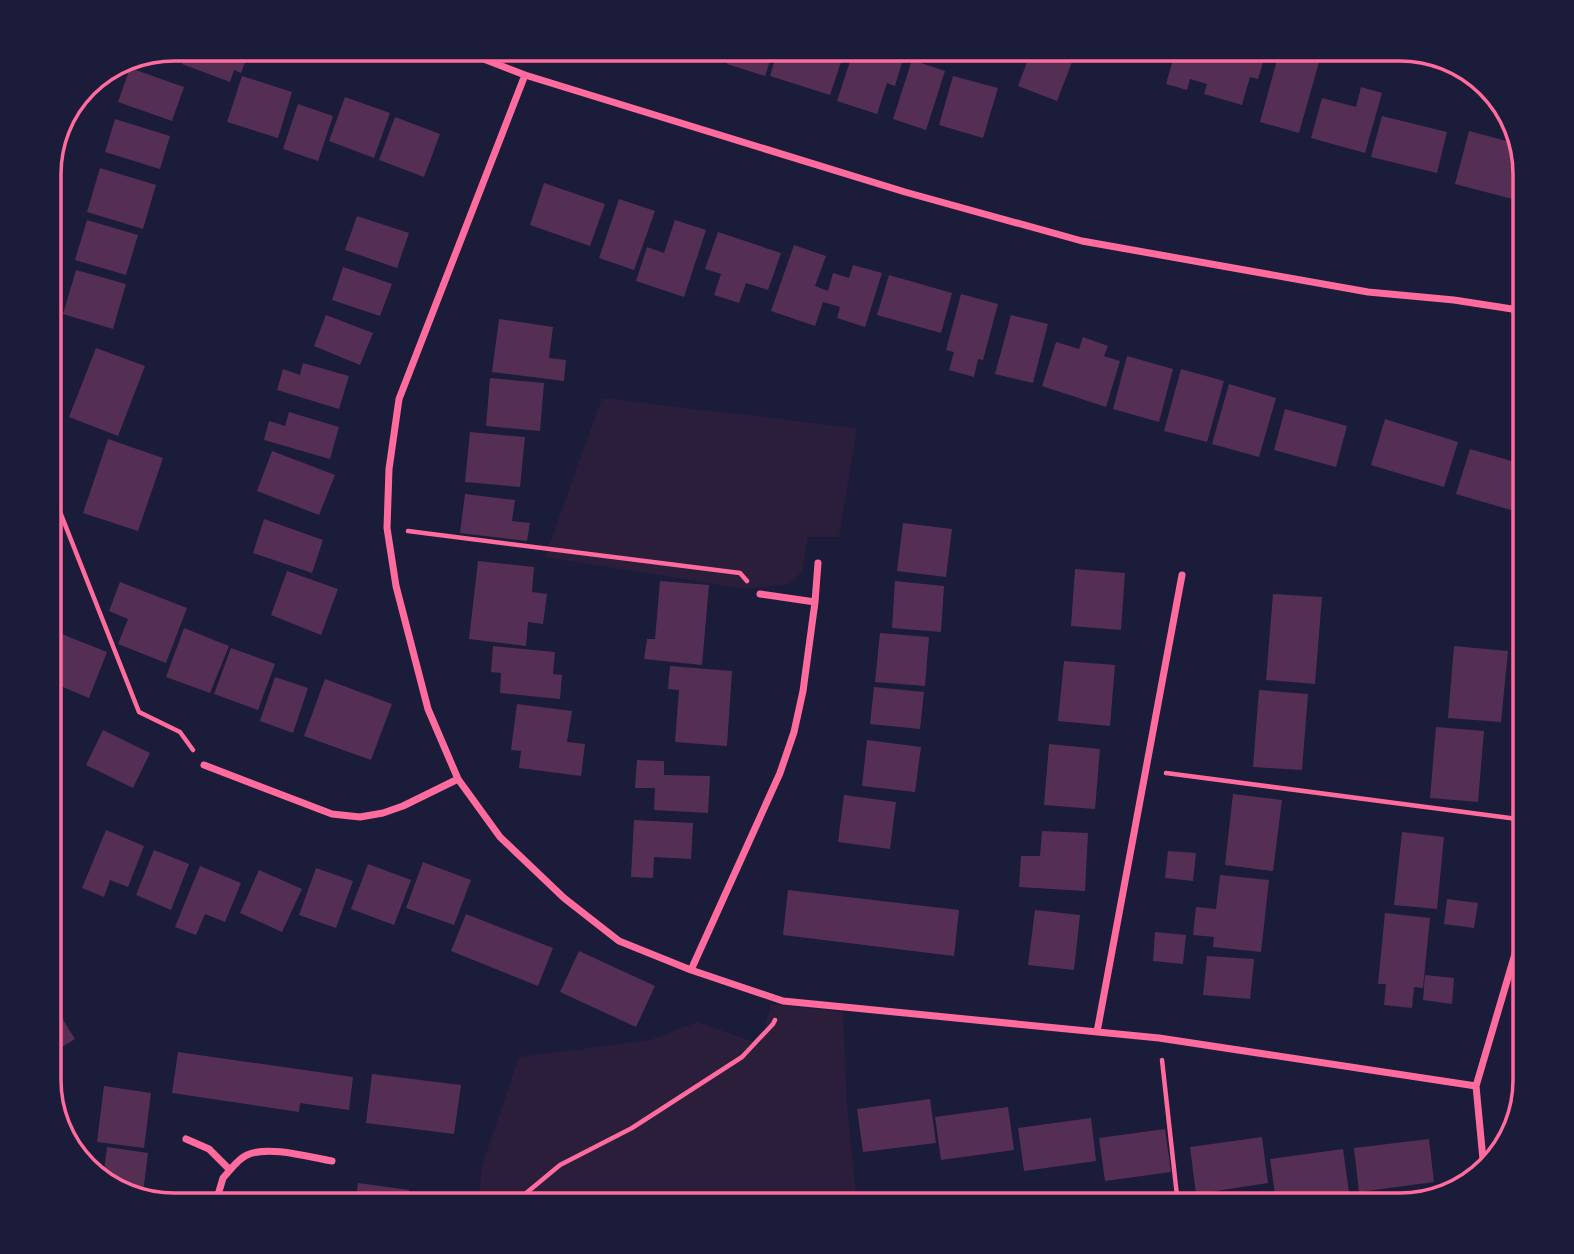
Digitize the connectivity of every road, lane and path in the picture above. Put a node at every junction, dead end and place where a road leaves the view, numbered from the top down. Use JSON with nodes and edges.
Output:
{"nodes":[{"id":1,"x":489,"y":61,"type":"edge"},
{"id":2,"x":525,"y":75,"type":"junction"},
{"id":3,"x":1513,"y":310,"type":"edge"},
{"id":4,"x":61,"y":514,"type":"edge"},
{"id":5,"x":387,"y":528,"type":"junction"},
{"id":6,"x":818,"y":563,"type":"dead end"},
{"id":7,"x":1182,"y":575,"type":"dead end"},
{"id":8,"x":760,"y":594,"type":"joint"},
{"id":9,"x":815,"y":602,"type":"junction"},
{"id":10,"x":204,"y":765,"type":"joint"},
{"id":11,"x":1144,"y":771,"type":"junction"},
{"id":12,"x":458,"y":779,"type":"junction"},
{"id":13,"x":1513,"y":818,"type":"edge"},
{"id":14,"x":1513,"y":961,"type":"edge"},
{"id":15,"x":691,"y":970,"type":"junction"},
{"id":16,"x":783,"y":1001,"type":"junction"},
{"id":17,"x":1097,"y":1032,"type":"junction"},
{"id":18,"x":1159,"y":1038,"type":"junction"},
{"id":19,"x":1476,"y":1086,"type":"junction"},
{"id":20,"x":186,"y":1139,"type":"dead end"},
{"id":21,"x":1483,"y":1156,"type":"edge"},
{"id":22,"x":332,"y":1161,"type":"dead end"},
{"id":23,"x":230,"y":1170,"type":"junction"},
{"id":24,"x":219,"y":1193,"type":"edge"},
{"id":25,"x":526,"y":1193,"type":"edge"},
{"id":26,"x":1177,"y":1193,"type":"edge"}],
"edges":[{"from":1,"to":2,"type":"street"},
{"from":2,"to":3,"type":"street"},
{"from":2,"to":5,"type":"street"},
{"from":4,"to":10,"type":"path"},
{"from":5,"to":8,"type":"path"},
{"from":5,"to":12,"type":"street"},
{"from":6,"to":9,"type":"street"},
{"from":7,"to":11,"type":"street"},
{"from":8,"to":9,"type":"street"},
{"from":9,"to":15,"type":"street"},
{"from":10,"to":12,"type":"street"},
{"from":11,"to":13,"type":"path"},
{"from":11,"to":17,"type":"street"},
{"from":12,"to":15,"type":"street"},
{"from":14,"to":19,"type":"street"},
{"from":15,"to":16,"type":"street"},
{"from":16,"to":17,"type":"street"},
{"from":16,"to":25,"type":"path"},
{"from":17,"to":18,"type":"street"},
{"from":18,"to":19,"type":"street"},
{"from":18,"to":26,"type":"path"},
{"from":19,"to":21,"type":"street"},
{"from":20,"to":23,"type":"street"},
{"from":22,"to":23,"type":"street"},
{"from":23,"to":24,"type":"street"}]}
